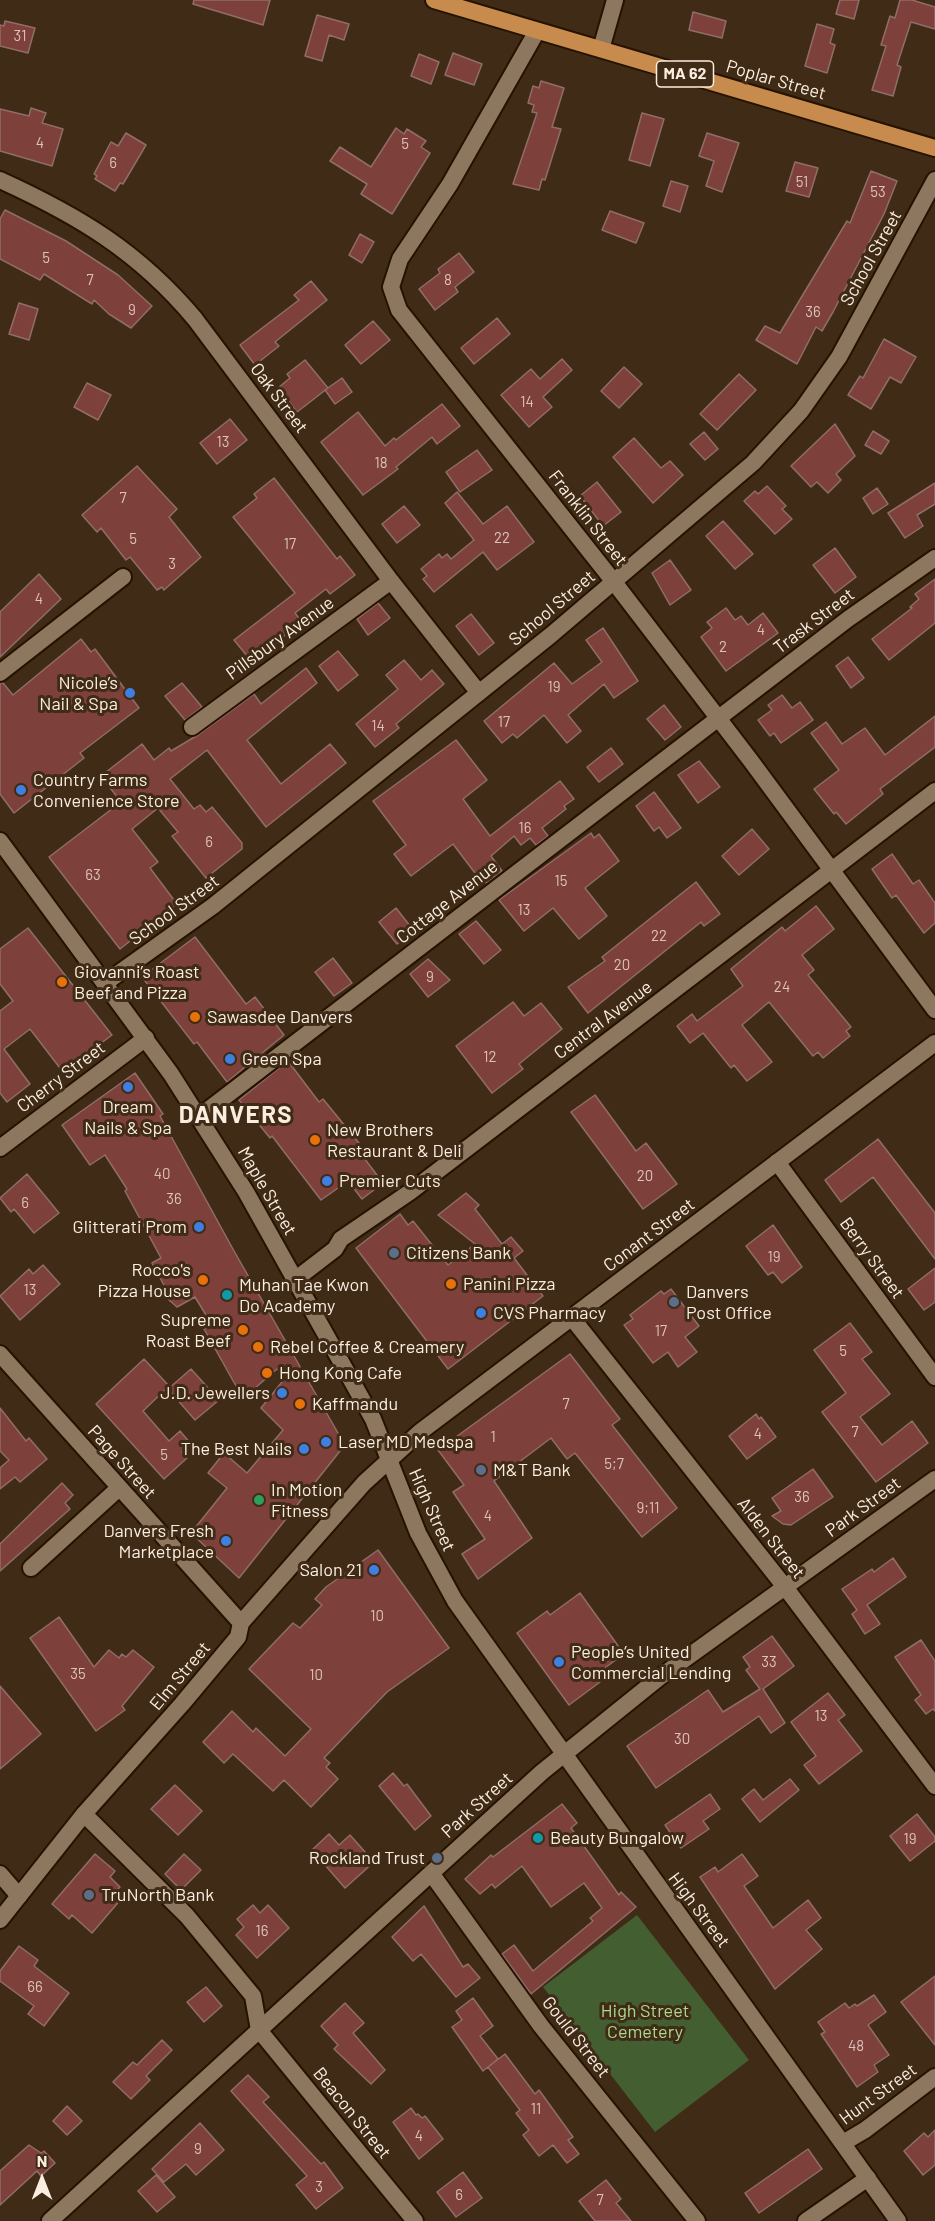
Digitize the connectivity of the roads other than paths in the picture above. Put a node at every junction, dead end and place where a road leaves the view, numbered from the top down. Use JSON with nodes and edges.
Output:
{"nodes":[{"id":1,"x":434,"y":0,"type":"edge"},
{"id":2,"x":615,"y":0,"type":"edge"},
{"id":3,"x":537,"y":31,"type":"junction"},
{"id":4,"x":602,"y":49,"type":"junction"},
{"id":5,"x":935,"y":148,"type":"edge"},
{"id":6,"x":0,"y":180,"type":"edge"},
{"id":7,"x":935,"y":180,"type":"edge"},
{"id":8,"x":935,"y":558,"type":"edge"},
{"id":9,"x":123,"y":577,"type":"dead end"},
{"id":10,"x":391,"y":581,"type":"junction"},
{"id":11,"x":614,"y":582,"type":"junction"},
{"id":12,"x":0,"y":673,"type":"edge"},
{"id":13,"x":479,"y":693,"type":"junction"},
{"id":14,"x":718,"y":718,"type":"junction"},
{"id":15,"x":192,"y":727,"type":"dead end"},
{"id":16,"x":935,"y":791,"type":"edge"},
{"id":17,"x":0,"y":841,"type":"edge"},
{"id":18,"x":831,"y":870,"type":"junction"},
{"id":19,"x":105,"y":983,"type":"junction"},
{"id":20,"x":935,"y":1010,"type":"edge"},
{"id":21,"x":146,"y":1038,"type":"junction"},
{"id":22,"x":935,"y":1043,"type":"edge"},
{"id":23,"x":200,"y":1116,"type":"junction"},
{"id":24,"x":0,"y":1148,"type":"edge"},
{"id":25,"x":777,"y":1162,"type":"junction"},
{"id":26,"x":296,"y":1279,"type":"junction"},
{"id":27,"x":572,"y":1318,"type":"junction"},
{"id":28,"x":0,"y":1354,"type":"edge"},
{"id":29,"x":935,"y":1377,"type":"edge"},
{"id":30,"x":389,"y":1461,"type":"junction"},
{"id":31,"x":935,"y":1479,"type":"edge"},
{"id":32,"x":119,"y":1488,"type":"junction"},
{"id":33,"x":31,"y":1568,"type":"dead end"},
{"id":34,"x":785,"y":1587,"type":"junction"},
{"id":35,"x":241,"y":1623,"type":"junction"},
{"id":36,"x":564,"y":1755,"type":"junction"},
{"id":37,"x":935,"y":1786,"type":"edge"},
{"id":38,"x":84,"y":1814,"type":"junction"},
{"id":39,"x":431,"y":1873,"type":"junction"},
{"id":40,"x":0,"y":1874,"type":"edge"},
{"id":41,"x":19,"y":1896,"type":"junction"},
{"id":42,"x":0,"y":1920,"type":"edge"},
{"id":43,"x":260,"y":2030,"type":"junction"},
{"id":44,"x":935,"y":2077,"type":"edge"},
{"id":45,"x":843,"y":2143,"type":"junction"},
{"id":46,"x":868,"y":2178,"type":"junction"},
{"id":47,"x":50,"y":2221,"type":"edge"},
{"id":48,"x":415,"y":2221,"type":"edge"},
{"id":49,"x":697,"y":2221,"type":"edge"},
{"id":50,"x":806,"y":2221,"type":"edge"},
{"id":51,"x":898,"y":2221,"type":"edge"}],
"edges":[{"from":1,"to":3,"type":"main road","name":"Poplar Street","number":"MA 62"},
{"from":2,"to":4,"type":"street"},
{"from":3,"to":4,"type":"main road","name":"Poplar Street","number":"MA 62"},
{"from":3,"to":11,"type":"street","name":"Franklin Street"},
{"from":4,"to":5,"type":"main road","name":"Poplar Street","number":"MA 62"},
{"from":6,"to":10,"type":"street","name":"Oak Street"},
{"from":7,"to":11,"type":"street","name":"School Street"},
{"from":8,"to":14,"type":"street","name":"Trask Street"},
{"from":9,"to":12,"type":"street"},
{"from":10,"to":13,"type":"street","name":"Oak Street"},
{"from":10,"to":15,"type":"street","name":"Pillsbury Avenue"},
{"from":11,"to":13,"type":"street","name":"School Street"},
{"from":11,"to":14,"type":"street","name":"Franklin Street"},
{"from":13,"to":19,"type":"street","name":"School Street"},
{"from":14,"to":18,"type":"street","name":"Franklin Street"},
{"from":14,"to":23,"type":"street","name":"Cottage Avenue"},
{"from":16,"to":18,"type":"street","name":"Central Avenue"},
{"from":17,"to":19,"type":"street","name":"Maple Street"},
{"from":18,"to":20,"type":"street","name":"Franklin Street"},
{"from":18,"to":26,"type":"street","name":"Central Avenue"},
{"from":19,"to":21,"type":"street","name":"Maple Street"},
{"from":21,"to":23,"type":"street","name":"Maple Street"},
{"from":21,"to":24,"type":"street","name":"Cherry Street"},
{"from":22,"to":25,"type":"street","name":"Conant Street"},
{"from":23,"to":26,"type":"street","name":"Maple Street"},
{"from":25,"to":27,"type":"street","name":"Conant Street"},
{"from":25,"to":29,"type":"street","name":"Berry Street"},
{"from":26,"to":30,"type":"street","name":"Maple Street"},
{"from":27,"to":30,"type":"street","name":"Conant Street"},
{"from":27,"to":34,"type":"street","name":"Alden Street"},
{"from":28,"to":32,"type":"street","name":"Page Street"},
{"from":30,"to":35,"type":"street","name":"Elm Street"},
{"from":30,"to":36,"type":"street","name":"High Street"},
{"from":31,"to":34,"type":"street","name":"Park Street"},
{"from":32,"to":33,"type":"street"},
{"from":32,"to":35,"type":"street","name":"Page Street"},
{"from":34,"to":36,"type":"street","name":"Park Street"},
{"from":34,"to":37,"type":"street","name":"Alden Street"},
{"from":35,"to":38,"type":"street","name":"Elm Street"},
{"from":36,"to":39,"type":"street","name":"Park Street"},
{"from":36,"to":45,"type":"street","name":"High Street"},
{"from":38,"to":41,"type":"street","name":"Elm Street"},
{"from":38,"to":43,"type":"street"},
{"from":39,"to":43,"type":"street","name":"Park Street"},
{"from":39,"to":49,"type":"street","name":"Gould Street"},
{"from":40,"to":41,"type":"street"},
{"from":41,"to":42,"type":"street","name":"Elm Street"},
{"from":43,"to":47,"type":"street","name":"Park Street"},
{"from":43,"to":48,"type":"street","name":"Beacon Street"},
{"from":44,"to":45,"type":"street","name":"Hunt Street"},
{"from":45,"to":46,"type":"street","name":"High Street"},
{"from":46,"to":50,"type":"street"},
{"from":46,"to":51,"type":"street","name":"High Street"}]}
